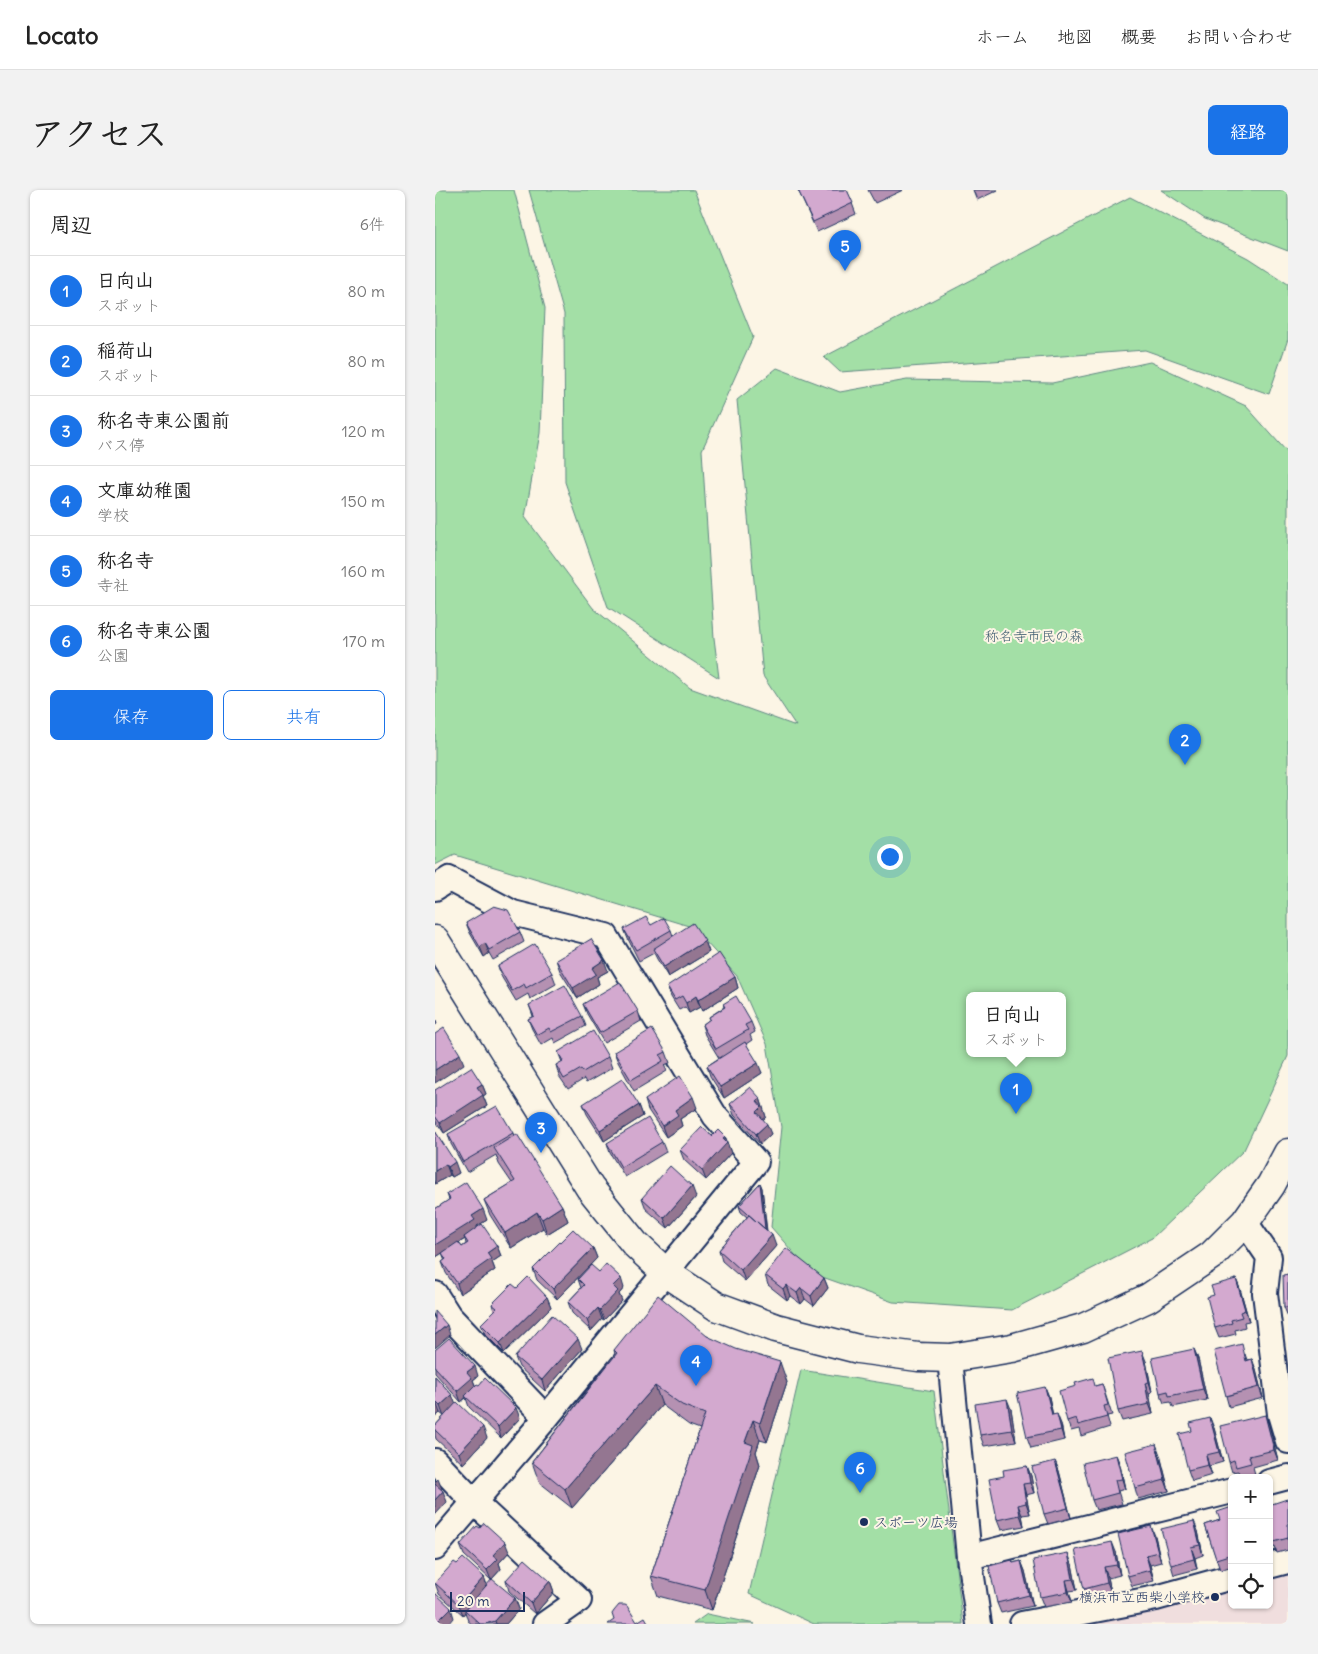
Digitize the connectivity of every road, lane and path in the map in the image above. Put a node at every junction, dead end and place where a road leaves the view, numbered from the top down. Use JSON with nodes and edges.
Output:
{"nodes":[{"id":1,"x":435,"y":888,"type":"edge"},
{"id":2,"x":435,"y":940,"type":"edge"},
{"id":3,"x":1288,"y":1153,"type":"edge"},
{"id":4,"x":1245,"y":1222,"type":"junction"},
{"id":5,"x":1279,"y":1257,"type":"edge"},
{"id":6,"x":665,"y":1273,"type":"junction"},
{"id":7,"x":435,"y":1294,"type":"edge"},
{"id":8,"x":949,"y":1358,"type":"junction"},
{"id":9,"x":546,"y":1418,"type":"junction"},
{"id":10,"x":1288,"y":1441,"type":"edge"},
{"id":11,"x":435,"y":1461,"type":"edge"},
{"id":12,"x":1288,"y":1477,"type":"edge"},
{"id":13,"x":1273,"y":1481,"type":"edge"},
{"id":14,"x":1228,"y":1492,"type":"edge"},
{"id":15,"x":474,"y":1502,"type":"junction"},
{"id":16,"x":435,"y":1548,"type":"edge"},
{"id":17,"x":969,"y":1557,"type":"junction"},
{"id":18,"x":1288,"y":1561,"type":"edge"},
{"id":19,"x":1273,"y":1565,"type":"edge"},
{"id":20,"x":1228,"y":1577,"type":"edge"},
{"id":21,"x":545,"y":1624,"type":"edge"},
{"id":22,"x":979,"y":1624,"type":"edge"},
{"id":23,"x":1023,"y":1624,"type":"edge"}],
"edges":[{"from":1,"to":6,"type":"street"},
{"from":2,"to":6,"type":"street"},
{"from":3,"to":4,"type":"street"},
{"from":4,"to":5,"type":"street"},
{"from":4,"to":8,"type":"street"},
{"from":5,"to":10,"type":"street"},
{"from":6,"to":8,"type":"street"},
{"from":6,"to":9,"type":"street"},
{"from":7,"to":9,"type":"street"},
{"from":8,"to":17,"type":"street"},
{"from":9,"to":15,"type":"street"},
{"from":11,"to":15,"type":"street"},
{"from":12,"to":13,"type":"street"},
{"from":14,"to":17,"type":"street"},
{"from":15,"to":16,"type":"street"},
{"from":15,"to":21,"type":"street"},
{"from":17,"to":22,"type":"street"},
{"from":18,"to":19,"type":"street"},
{"from":20,"to":23,"type":"street"}]}
